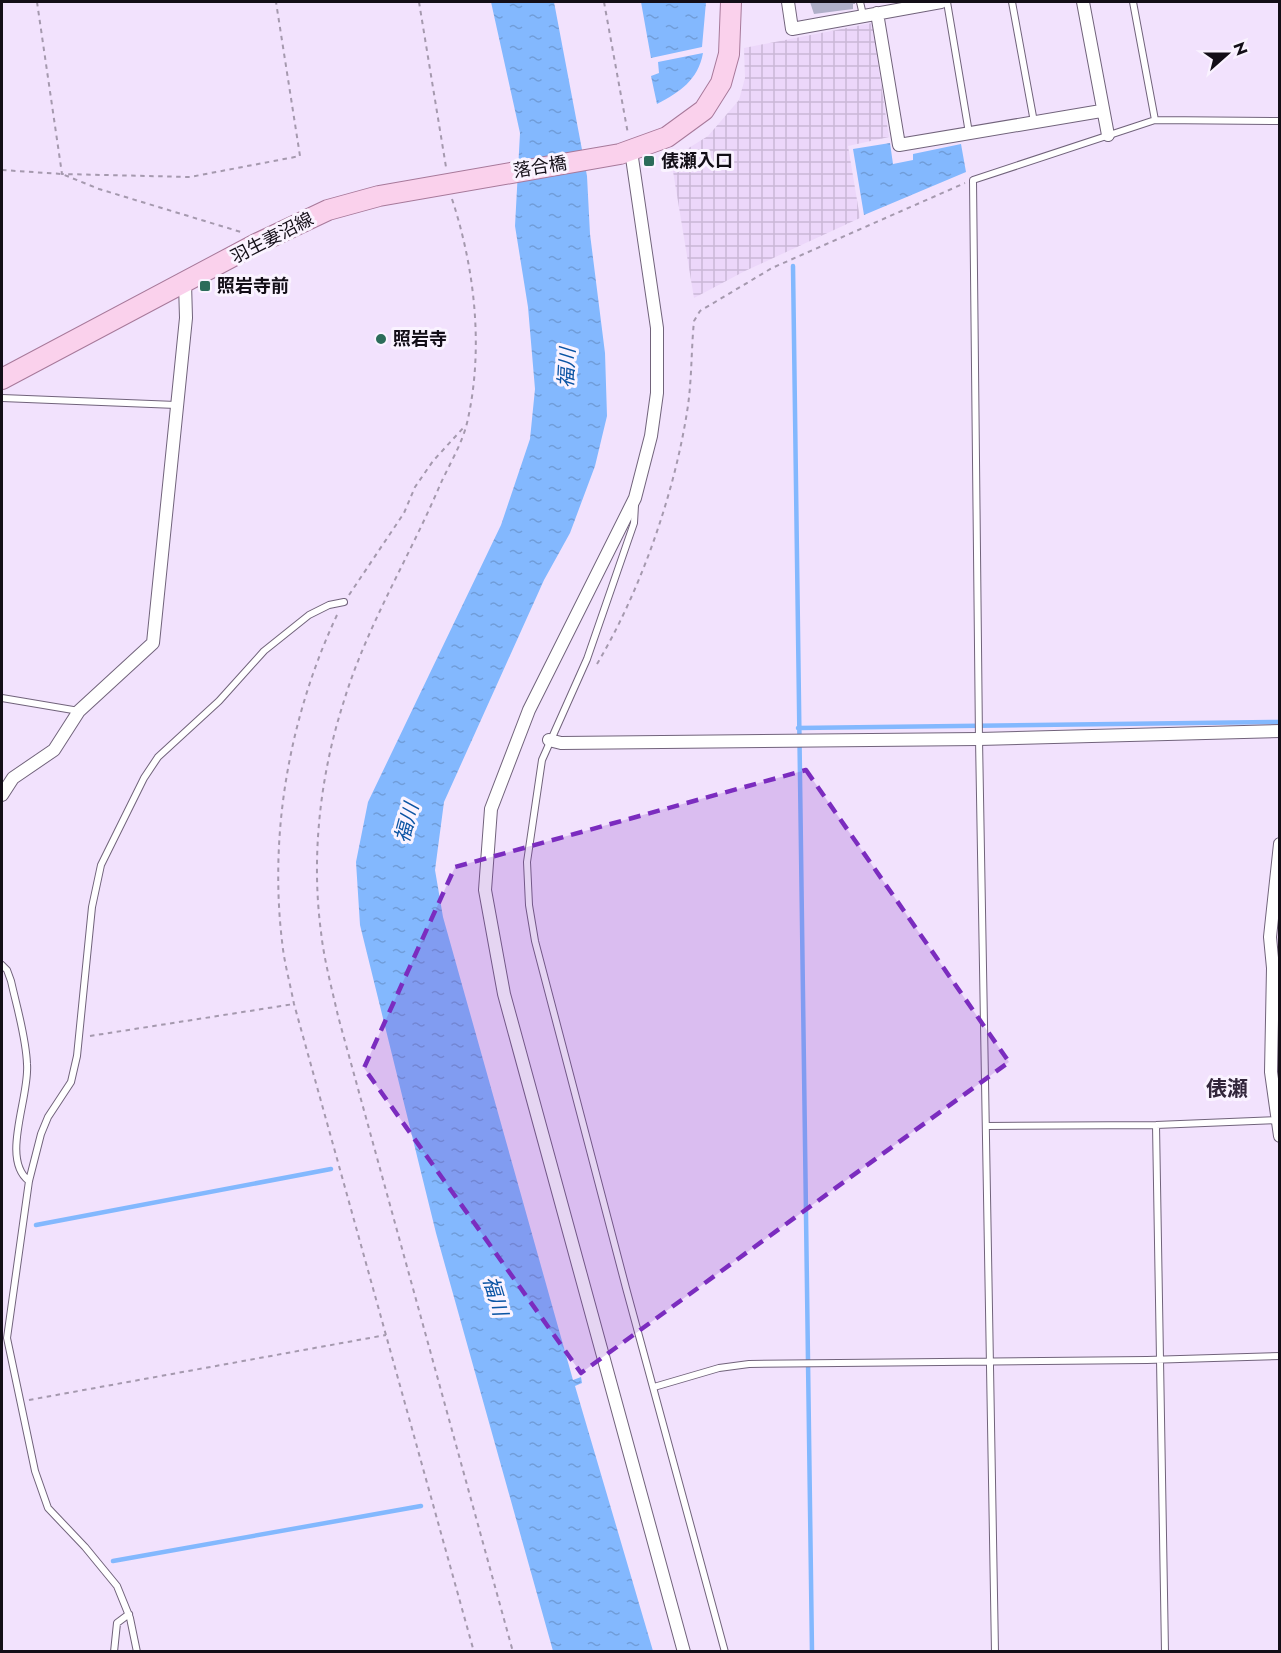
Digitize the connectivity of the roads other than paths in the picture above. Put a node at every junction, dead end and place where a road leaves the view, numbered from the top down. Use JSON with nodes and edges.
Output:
{"nodes":[{"id":1,"x":731,"y":2,"type":"edge"},
{"id":2,"x":788,"y":2,"type":"edge"},
{"id":3,"x":860,"y":2,"type":"edge"},
{"id":4,"x":935,"y":2,"type":"edge"},
{"id":5,"x":947,"y":2,"type":"edge"},
{"id":6,"x":1012,"y":2,"type":"edge"},
{"id":7,"x":1083,"y":2,"type":"edge"},
{"id":8,"x":1133,"y":2,"type":"edge"},
{"id":9,"x":877,"y":13,"type":"junction"},
{"id":10,"x":862,"y":15,"type":"junction"},
{"id":11,"x":1101,"y":111,"type":"junction"},
{"id":12,"x":1155,"y":120,"type":"junction"},
{"id":13,"x":1280,"y":121,"type":"edge"},
{"id":14,"x":1034,"y":122,"type":"junction"},
{"id":15,"x":969,"y":133,"type":"junction"},
{"id":16,"x":1108,"y":135,"type":"junction"},
{"id":17,"x":626,"y":146,"type":"junction"},
{"id":18,"x":454,"y":181,"type":"joint"},
{"id":19,"x":185,"y":283,"type":"junction"},
{"id":20,"x":2,"y":379,"type":"edge"},
{"id":21,"x":2,"y":398,"type":"edge"},
{"id":22,"x":176,"y":405,"type":"junction"},
{"id":23,"x":635,"y":498,"type":"junction"},
{"id":24,"x":344,"y":602,"type":"road end"},
{"id":25,"x":2,"y":698,"type":"edge"},
{"id":26,"x":79,"y":711,"type":"junction"},
{"id":27,"x":1280,"y":731,"type":"edge"},
{"id":28,"x":979,"y":739,"type":"junction"},
{"id":29,"x":549,"y":740,"type":"junction"},
{"id":30,"x":2,"y":795,"type":"edge"},
{"id":31,"x":1280,"y":844,"type":"edge"},
{"id":32,"x":1275,"y":937,"type":"edge"},
{"id":33,"x":2,"y":965,"type":"edge"},
{"id":34,"x":1278,"y":1120,"type":"edge"},
{"id":35,"x":1156,"y":1125,"type":"junction"},
{"id":36,"x":986,"y":1126,"type":"junction"},
{"id":37,"x":1280,"y":1136,"type":"edge"},
{"id":38,"x":29,"y":1181,"type":"junction"},
{"id":39,"x":1280,"y":1356,"type":"edge"},
{"id":40,"x":1158,"y":1359,"type":"junction"},
{"id":41,"x":988,"y":1362,"type":"junction"},
{"id":42,"x":654,"y":1387,"type":"junction"},
{"id":43,"x":129,"y":1614,"type":"junction"},
{"id":44,"x":114,"y":1652,"type":"edge"},
{"id":45,"x":137,"y":1652,"type":"edge"},
{"id":46,"x":684,"y":1652,"type":"edge"},
{"id":47,"x":725,"y":1652,"type":"edge"},
{"id":48,"x":995,"y":1652,"type":"edge"},
{"id":49,"x":1165,"y":1652,"type":"edge"}],
"edges":[{"from":1,"to":17,"type":"main road"},
{"from":2,"to":10,"type":"street"},
{"from":3,"to":10,"type":"lane"},
{"from":4,"to":9,"type":"street"},
{"from":5,"to":15,"type":"lane"},
{"from":6,"to":14,"type":"lane"},
{"from":7,"to":11,"type":"street"},
{"from":8,"to":12,"type":"lane"},
{"from":9,"to":10,"type":"street"},
{"from":9,"to":15,"type":"street"},
{"from":11,"to":14,"type":"street"},
{"from":11,"to":16,"type":"street"},
{"from":12,"to":13,"type":"lane"},
{"from":12,"to":16,"type":"lane"},
{"from":14,"to":15,"type":"street"},
{"from":16,"to":28,"type":"lane"},
{"from":17,"to":18,"type":"main road","name":"落合橋"},
{"from":17,"to":23,"type":"street"},
{"from":18,"to":19,"type":"main road","name":"羽生妻沼線"},
{"from":19,"to":20,"type":"main road","name":"羽生妻沼線"},
{"from":19,"to":22,"type":"street"},
{"from":21,"to":22,"type":"lane"},
{"from":22,"to":26,"type":"street"},
{"from":23,"to":29,"type":"lane"},
{"from":23,"to":46,"type":"street"},
{"from":24,"to":38,"type":"lane"},
{"from":25,"to":26,"type":"lane"},
{"from":26,"to":30,"type":"street"},
{"from":27,"to":28,"type":"street"},
{"from":28,"to":29,"type":"street"},
{"from":28,"to":36,"type":"lane"},
{"from":29,"to":42,"type":"lane"},
{"from":31,"to":32,"type":"street"},
{"from":32,"to":34,"type":"street"},
{"from":33,"to":38,"type":"lane"},
{"from":34,"to":35,"type":"lane"},
{"from":34,"to":37,"type":"street"},
{"from":35,"to":36,"type":"lane"},
{"from":35,"to":40,"type":"lane"},
{"from":36,"to":41,"type":"lane"},
{"from":38,"to":43,"type":"lane"},
{"from":39,"to":40,"type":"lane"},
{"from":40,"to":41,"type":"lane"},
{"from":40,"to":49,"type":"lane"},
{"from":41,"to":42,"type":"lane"},
{"from":41,"to":48,"type":"lane"},
{"from":42,"to":47,"type":"lane"},
{"from":43,"to":44,"type":"lane"},
{"from":43,"to":45,"type":"lane"}]}
